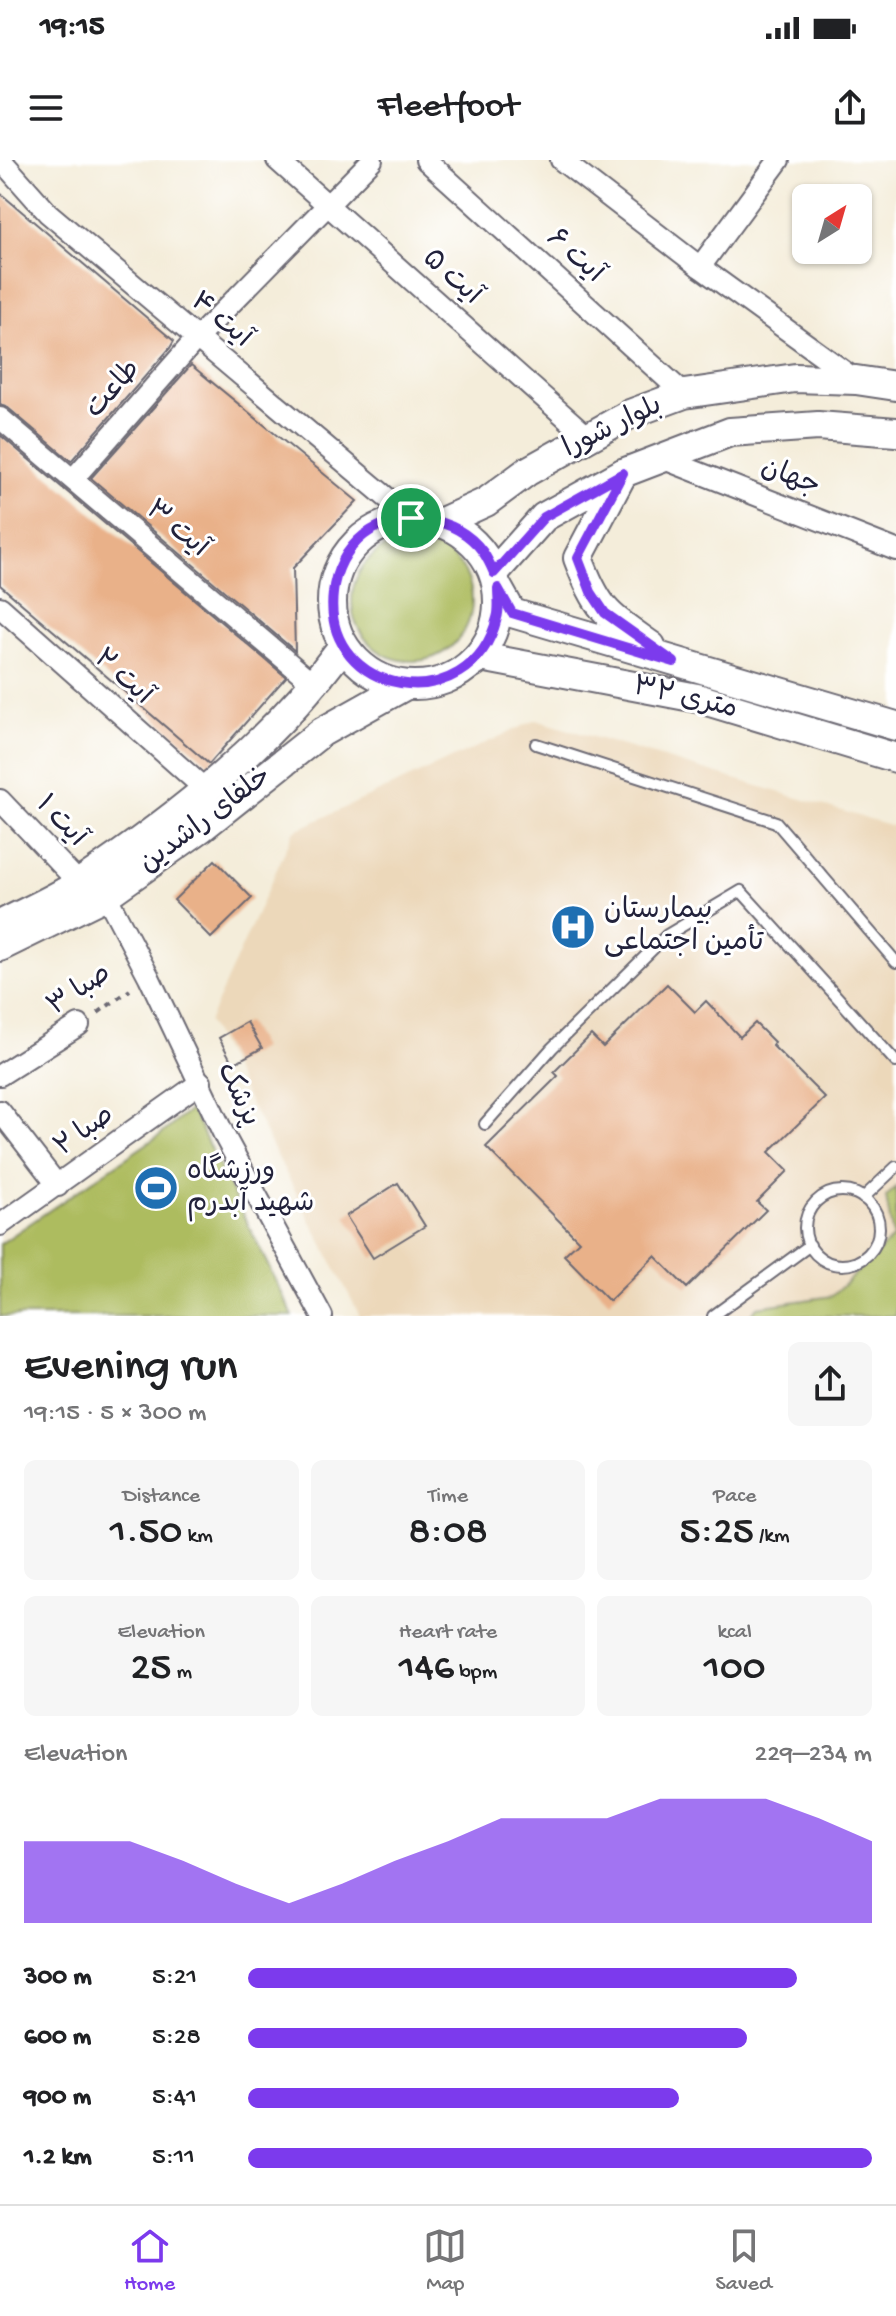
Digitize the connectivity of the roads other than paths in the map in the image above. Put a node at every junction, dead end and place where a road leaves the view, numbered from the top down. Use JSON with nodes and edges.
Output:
{"nodes":[{"id":1,"x":277,"y":160,"type":"edge"},
{"id":2,"x":372,"y":160,"type":"edge"},
{"id":3,"x":426,"y":160,"type":"edge"},
{"id":4,"x":779,"y":160,"type":"edge"},
{"id":5,"x":573,"y":163,"type":"edge"},
{"id":6,"x":10,"y":164,"type":"edge"},
{"id":7,"x":328,"y":206,"type":"junction"},
{"id":8,"x":700,"y":267,"type":"junction"},
{"id":9,"x":197,"y":338,"type":"junction"},
{"id":10,"x":856,"y":380,"type":"junction"},
{"id":11,"x":896,"y":386,"type":"edge"},
{"id":12,"x":684,"y":394,"type":"junction"},
{"id":13,"x":0,"y":418,"type":"edge"},
{"id":14,"x":896,"y":432,"type":"edge"},
{"id":15,"x":588,"y":437,"type":"junction"},
{"id":16,"x":664,"y":459,"type":"junction"},
{"id":17,"x":623,"y":473,"type":"junction"},
{"id":18,"x":73,"y":479,"type":"junction"},
{"id":19,"x":411,"y":518,"type":"junction"},
{"id":20,"x":442,"y":522,"type":"junction"},
{"id":21,"x":896,"y":550,"type":"edge"},
{"id":22,"x":496,"y":581,"type":"junction"},
{"id":23,"x":0,"y":607,"type":"edge"},
{"id":24,"x":343,"y":646,"type":"junction"},
{"id":25,"x":674,"y":662,"type":"junction"},
{"id":26,"x":473,"y":663,"type":"junction"},
{"id":27,"x":315,"y":685,"type":"junction"},
{"id":28,"x":406,"y":685,"type":"junction"},
{"id":29,"x":896,"y":726,"type":"edge"},
{"id":30,"x":536,"y":744,"type":"dead end"},
{"id":31,"x":896,"y":758,"type":"edge"},
{"id":32,"x":206,"y":790,"type":"junction"},
{"id":33,"x":0,"y":800,"type":"edge"},
{"id":34,"x":79,"y":883,"type":"junction"},
{"id":35,"x":106,"y":895,"type":"junction"},
{"id":36,"x":0,"y":925,"type":"edge"},
{"id":37,"x":0,"y":947,"type":"edge"},
{"id":38,"x":896,"y":962,"type":"edge"},
{"id":39,"x":79,"y":1025,"type":"road end"},
{"id":40,"x":896,"y":1062,"type":"edge"},
{"id":41,"x":0,"y":1075,"type":"edge"},
{"id":42,"x":201,"y":1082,"type":"junction"},
{"id":43,"x":0,"y":1111,"type":"edge"},
{"id":44,"x":485,"y":1124,"type":"dead end"},
{"id":45,"x":896,"y":1167,"type":"edge"},
{"id":46,"x":58,"y":1186,"type":"junction"},
{"id":47,"x":863,"y":1198,"type":"junction"},
{"id":48,"x":0,"y":1225,"type":"edge"},
{"id":49,"x":810,"y":1245,"type":"junction"},
{"id":50,"x":322,"y":1316,"type":"edge"},
{"id":51,"x":713,"y":1316,"type":"edge"}],
"edges":[{"from":1,"to":7,"type":"street","name":"آیت ۵"},
{"from":2,"to":7,"type":"street","name":"طاعت"},
{"from":3,"to":12,"type":"street","name":"آیت ۶"},
{"from":4,"to":8,"type":"street"},
{"from":5,"to":8,"type":"street"},
{"from":6,"to":9,"type":"street","name":"آیت ۴"},
{"from":7,"to":9,"type":"street","name":"طاعت"},
{"from":7,"to":15,"type":"street","name":"آیت ۵"},
{"from":8,"to":10,"type":"street"},
{"from":9,"to":18,"type":"street","name":"طاعت"},
{"from":9,"to":19,"type":"street","name":"آیت ۴"},
{"from":10,"to":11,"type":"main road","name":"بلوار شورا"},
{"from":10,"to":12,"type":"main road","name":"بلوار شورا"},
{"from":12,"to":15,"type":"main road","name":"بلوار شورا"},
{"from":13,"to":18,"type":"street","name":"آیت ۳"},
{"from":14,"to":16,"type":"main road","name":"بلوار شورا"},
{"from":15,"to":20,"type":"main road","name":"بلوار شورا"},
{"from":16,"to":17,"type":"main road","name":"بلوار شورا"},
{"from":16,"to":21,"type":"street","name":"جهان"},
{"from":17,"to":22,"type":"main road","name":"بلوار شورا"},
{"from":17,"to":25,"type":"main road"},
{"from":18,"to":27,"type":"street","name":"آیت ۳"},
{"from":19,"to":20,"type":"main road"},
{"from":19,"to":24,"type":"main road"},
{"from":20,"to":22,"type":"main road"},
{"from":22,"to":25,"type":"main road","name":"۳۲ متری"},
{"from":22,"to":26,"type":"main road"},
{"from":23,"to":32,"type":"street","name":"آیت ۲"},
{"from":24,"to":27,"type":"main road","name":"خلفای راشدین"},
{"from":24,"to":28,"type":"main road"},
{"from":25,"to":29,"type":"main road","name":"۳۲ متری"},
{"from":26,"to":28,"type":"main road"},
{"from":26,"to":31,"type":"main road","name":"۳۲ متری"},
{"from":27,"to":32,"type":"main road","name":"خلفای راشدین"},
{"from":28,"to":35,"type":"main road","name":"خلفای راشدین"},
{"from":30,"to":38,"type":"lane"},
{"from":32,"to":34,"type":"main road","name":"خلفای راشدین"},
{"from":33,"to":34,"type":"street","name":"آیت ۱"},
{"from":34,"to":36,"type":"main road","name":"خلفای راشدین"},
{"from":35,"to":37,"type":"main road","name":"خلفای راشدین"},
{"from":35,"to":42,"type":"street","name":"پزشک"},
{"from":39,"to":41,"type":"street","name":"صبا ۳"},
{"from":40,"to":44,"type":"lane"},
{"from":42,"to":46,"type":"street","name":"صبا ۲"},
{"from":42,"to":50,"type":"street","name":"پزشک"},
{"from":43,"to":46,"type":"street"},
{"from":45,"to":47,"type":"lane"},
{"from":46,"to":48,"type":"street","name":"صبا ۲"},
{"from":47,"to":49,"type":"lane"},
{"from":47,"to":49,"type":"lane"},
{"from":49,"to":51,"type":"lane"}]}
